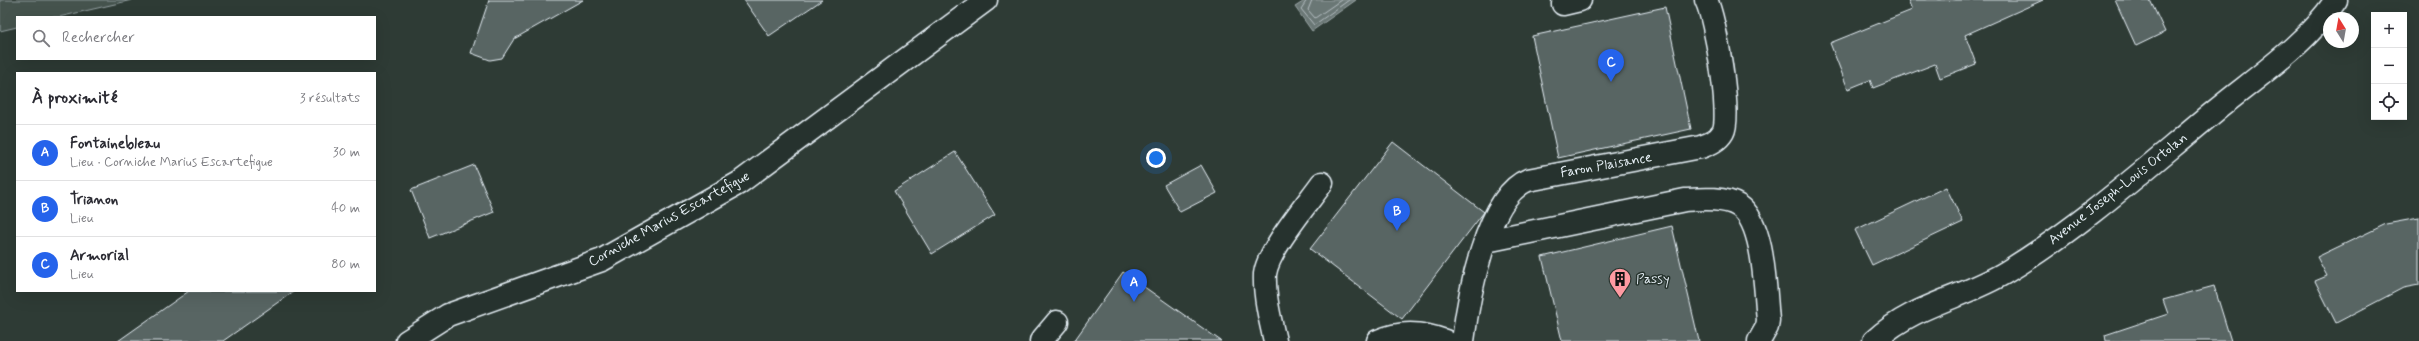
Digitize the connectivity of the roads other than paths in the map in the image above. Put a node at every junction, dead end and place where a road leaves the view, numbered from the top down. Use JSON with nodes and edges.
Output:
{"nodes":[{"id":1,"x":986,"y":0,"type":"edge"},
{"id":2,"x":1706,"y":0,"type":"edge"},
{"id":3,"x":2336,"y":0,"type":"edge"},
{"id":4,"x":1322,"y":183,"type":"dead end"},
{"id":5,"x":1486,"y":241,"type":"junction"},
{"id":6,"x":1057,"y":322,"type":"dead end"},
{"id":7,"x":407,"y":341,"type":"edge"},
{"id":8,"x":1041,"y":341,"type":"edge"},
{"id":9,"x":1275,"y":341,"type":"edge"},
{"id":10,"x":1378,"y":341,"type":"edge"},
{"id":11,"x":1445,"y":341,"type":"edge"},
{"id":12,"x":1463,"y":341,"type":"edge"},
{"id":13,"x":1759,"y":341,"type":"edge"},
{"id":14,"x":1874,"y":341,"type":"edge"}],
"edges":[{"from":1,"to":7,"type":"main road","name":"Corniche Marius Escartefigue"},
{"from":2,"to":5,"type":"main road","name":"Faron Plaisance"},
{"from":3,"to":14,"type":"main road","name":"Avenue Joseph-Louis Ortolan"},
{"from":4,"to":9,"type":"main road"},
{"from":5,"to":12,"type":"main road","name":"Faron Plaisance"},
{"from":5,"to":13,"type":"main road"},
{"from":6,"to":8,"type":"main road"},
{"from":10,"to":11,"type":"main road"}]}
